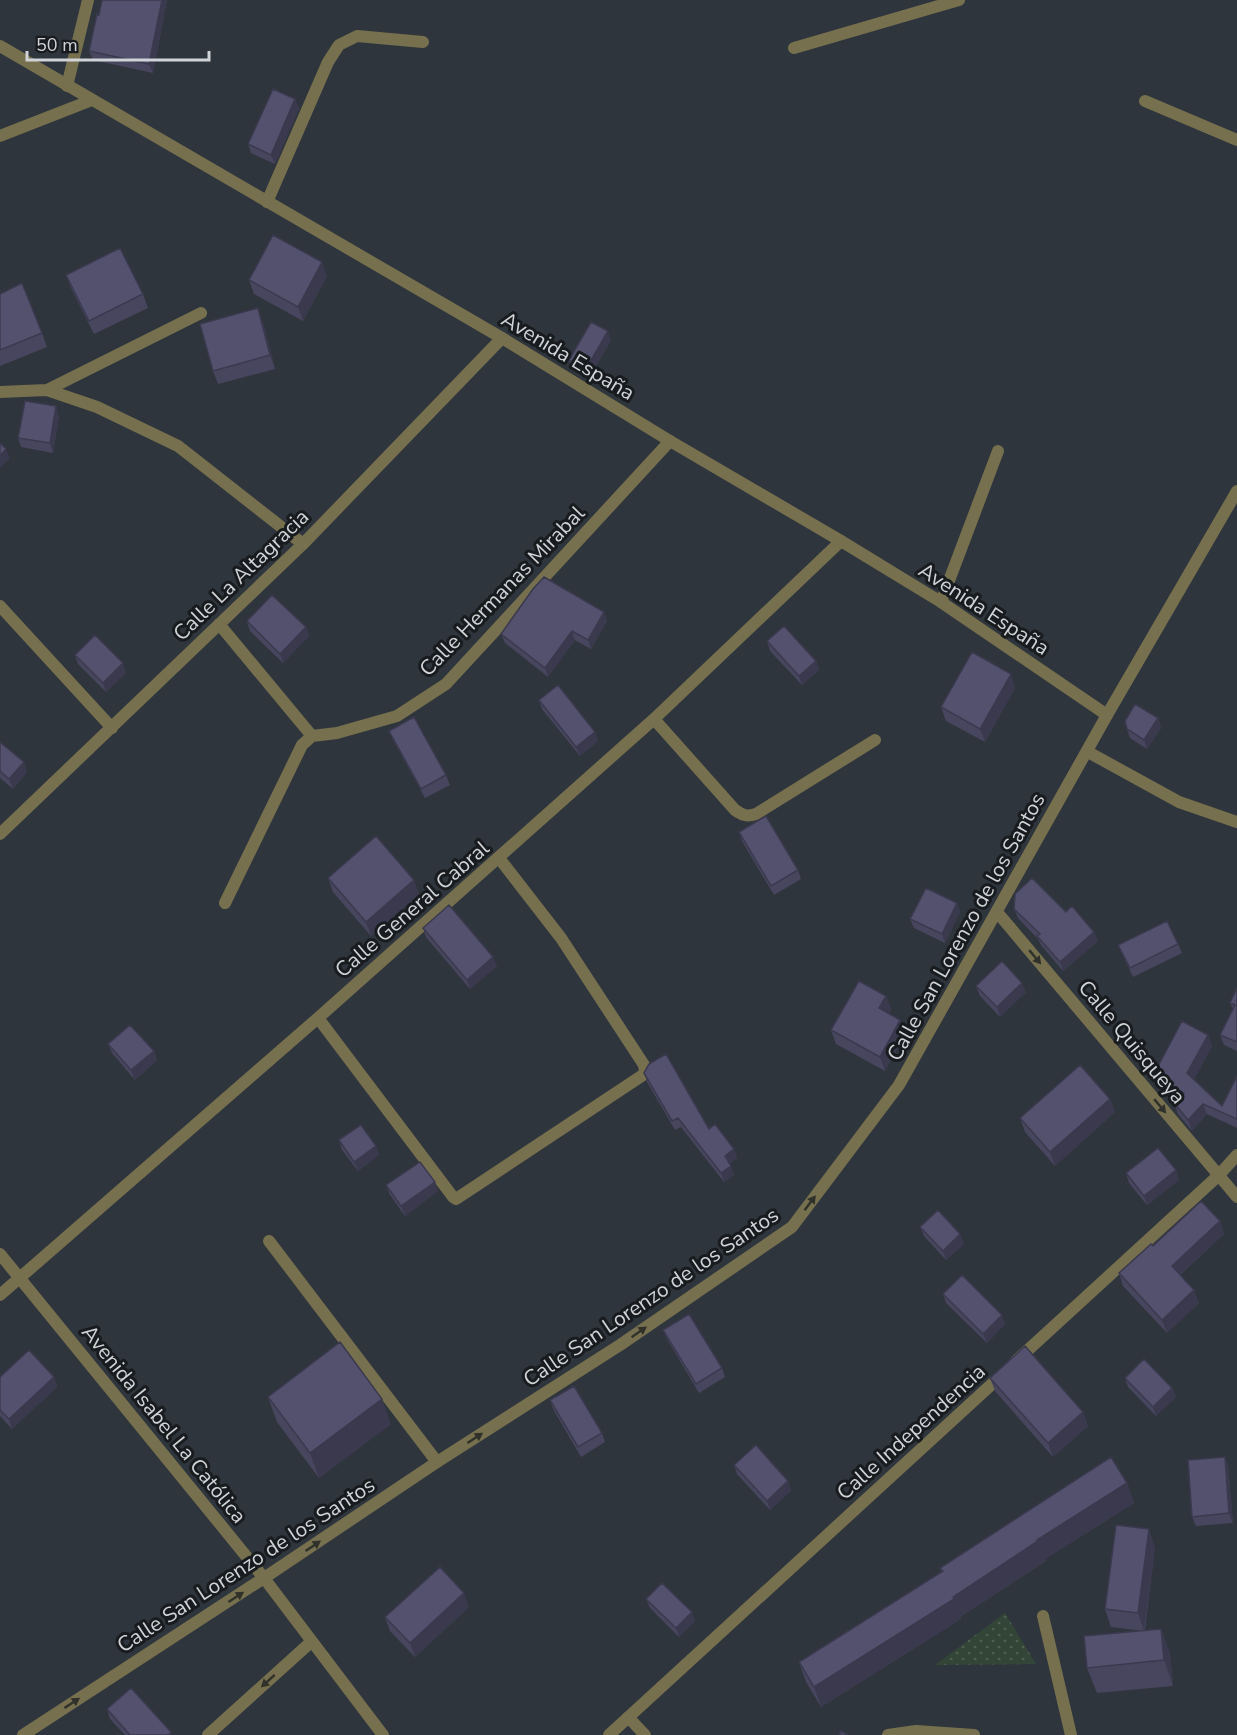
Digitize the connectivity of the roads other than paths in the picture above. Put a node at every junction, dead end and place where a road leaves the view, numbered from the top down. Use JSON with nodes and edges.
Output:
{"nodes":[{"id":1,"x":88,"y":0,"type":"edge"},
{"id":2,"x":959,"y":0,"type":"edge"},
{"id":3,"x":423,"y":42,"type":"dead end"},
{"id":4,"x":0,"y":46,"type":"edge"},
{"id":5,"x":794,"y":48,"type":"dead end"},
{"id":6,"x":67,"y":86,"type":"junction"},
{"id":7,"x":92,"y":100,"type":"junction"},
{"id":8,"x":1145,"y":100,"type":"dead end"},
{"id":9,"x":0,"y":136,"type":"edge"},
{"id":10,"x":1237,"y":140,"type":"edge"},
{"id":11,"x":267,"y":202,"type":"junction"},
{"id":12,"x":201,"y":313,"type":"dead end"},
{"id":13,"x":502,"y":338,"type":"junction"},
{"id":14,"x":47,"y":390,"type":"junction"},
{"id":15,"x":0,"y":392,"type":"edge"},
{"id":16,"x":670,"y":441,"type":"junction"},
{"id":17,"x":998,"y":451,"type":"dead end"},
{"id":18,"x":1237,"y":490,"type":"edge"},
{"id":19,"x":841,"y":541,"type":"junction"},
{"id":20,"x":303,"y":544,"type":"junction"},
{"id":21,"x":941,"y":602,"type":"junction"},
{"id":22,"x":0,"y":606,"type":"edge"},
{"id":23,"x":219,"y":624,"type":"junction"},
{"id":24,"x":1107,"y":715,"type":"junction"},
{"id":25,"x":654,"y":719,"type":"junction"},
{"id":26,"x":112,"y":728,"type":"junction"},
{"id":27,"x":312,"y":736,"type":"junction"},
{"id":28,"x":875,"y":740,"type":"dead end"},
{"id":29,"x":1088,"y":752,"type":"junction"},
{"id":30,"x":1237,"y":822,"type":"edge"},
{"id":31,"x":0,"y":834,"type":"edge"},
{"id":32,"x":499,"y":858,"type":"junction"},
{"id":33,"x":225,"y":903,"type":"dead end"},
{"id":34,"x":997,"y":912,"type":"junction"},
{"id":35,"x":318,"y":1018,"type":"junction"},
{"id":36,"x":1237,"y":1155,"type":"edge"},
{"id":37,"x":1219,"y":1176,"type":"junction"},
{"id":38,"x":1237,"y":1197,"type":"edge"},
{"id":39,"x":269,"y":1241,"type":"dead end"},
{"id":40,"x":0,"y":1254,"type":"edge"},
{"id":41,"x":20,"y":1278,"type":"junction"},
{"id":42,"x":0,"y":1295,"type":"edge"},
{"id":43,"x":437,"y":1462,"type":"junction"},
{"id":44,"x":264,"y":1578,"type":"junction"},
{"id":45,"x":1043,"y":1616,"type":"dead end"},
{"id":46,"x":311,"y":1642,"type":"junction"},
{"id":47,"x":628,"y":1717,"type":"junction"},
{"id":48,"x":23,"y":1735,"type":"edge"},
{"id":49,"x":208,"y":1735,"type":"edge"},
{"id":50,"x":383,"y":1735,"type":"edge"},
{"id":51,"x":609,"y":1735,"type":"edge"},
{"id":52,"x":645,"y":1735,"type":"edge"},
{"id":53,"x":888,"y":1735,"type":"edge"},
{"id":54,"x":974,"y":1735,"type":"edge"},
{"id":55,"x":1071,"y":1735,"type":"edge"}],
"edges":[{"from":1,"to":6,"type":"street"},
{"from":2,"to":5,"type":"street"},
{"from":3,"to":11,"type":"street"},
{"from":4,"to":6,"type":"street","name":"Avenida España"},
{"from":6,"to":7,"type":"street","name":"Avenida España"},
{"from":7,"to":9,"type":"street"},
{"from":7,"to":11,"type":"street","name":"Avenida España"},
{"from":8,"to":10,"type":"street"},
{"from":11,"to":13,"type":"street","name":"Avenida España"},
{"from":12,"to":14,"type":"street"},
{"from":13,"to":16,"type":"street","name":"Avenida España"},
{"from":13,"to":20,"type":"street","name":"Calle La Altagracia"},
{"from":14,"to":15,"type":"street"},
{"from":14,"to":20,"type":"street"},
{"from":16,"to":19,"type":"street","name":"Avenida España"},
{"from":16,"to":27,"type":"street","name":"Calle Hermanas Mirabal"},
{"from":17,"to":21,"type":"street"},
{"from":18,"to":24,"type":"street","name":"Calle San Lorenzo de los Santos"},
{"from":19,"to":21,"type":"street","name":"Avenida España"},
{"from":19,"to":25,"type":"street","name":"Calle General Cabral"},
{"from":20,"to":23,"type":"street","name":"Calle La Altagracia"},
{"from":21,"to":24,"type":"street","name":"Avenida España"},
{"from":22,"to":26,"type":"street"},
{"from":23,"to":26,"type":"street","name":"Calle La Altagracia"},
{"from":23,"to":27,"type":"street"},
{"from":24,"to":29,"type":"street","name":"Calle San Lorenzo de los Santos"},
{"from":25,"to":28,"type":"street"},
{"from":25,"to":32,"type":"street","name":"Calle General Cabral"},
{"from":26,"to":31,"type":"street","name":"Calle La Altagracia"},
{"from":27,"to":33,"type":"street"},
{"from":29,"to":30,"type":"street"},
{"from":29,"to":34,"type":"street","name":"Calle San Lorenzo de los Santos"},
{"from":32,"to":35,"type":"street","name":"Calle General Cabral"},
{"from":32,"to":35,"type":"street"},
{"from":34,"to":37,"type":"street","name":"Calle Quisqueya","one_way":true},
{"from":43,"to":34,"type":"street","name":"Calle San Lorenzo de los Santos","one_way":true},
{"from":35,"to":41,"type":"street","name":"Calle General Cabral"},
{"from":36,"to":37,"type":"street","name":"Calle Independencia"},
{"from":37,"to":38,"type":"street","name":"Calle Quisqueya"},
{"from":37,"to":47,"type":"street","name":"Calle Independencia"},
{"from":39,"to":43,"type":"street"},
{"from":40,"to":41,"type":"street","name":"Avenida Isabel La Católica"},
{"from":41,"to":42,"type":"street","name":"Calle General Cabral"},
{"from":41,"to":44,"type":"street","name":"Avenida Isabel La Católica"},
{"from":44,"to":43,"type":"street","name":"Calle San Lorenzo de los Santos","one_way":true},
{"from":44,"to":46,"type":"street","name":"Avenida Isabel La Católica"},
{"from":48,"to":44,"type":"street","name":"Calle San Lorenzo de los Santos","one_way":true},
{"from":45,"to":55,"type":"street"},
{"from":46,"to":49,"type":"street","one_way":true},
{"from":46,"to":50,"type":"street","name":"Avenida Isabel La Católica"},
{"from":47,"to":51,"type":"street","name":"Calle Independencia"},
{"from":47,"to":52,"type":"street"},
{"from":53,"to":54,"type":"street"}]}
